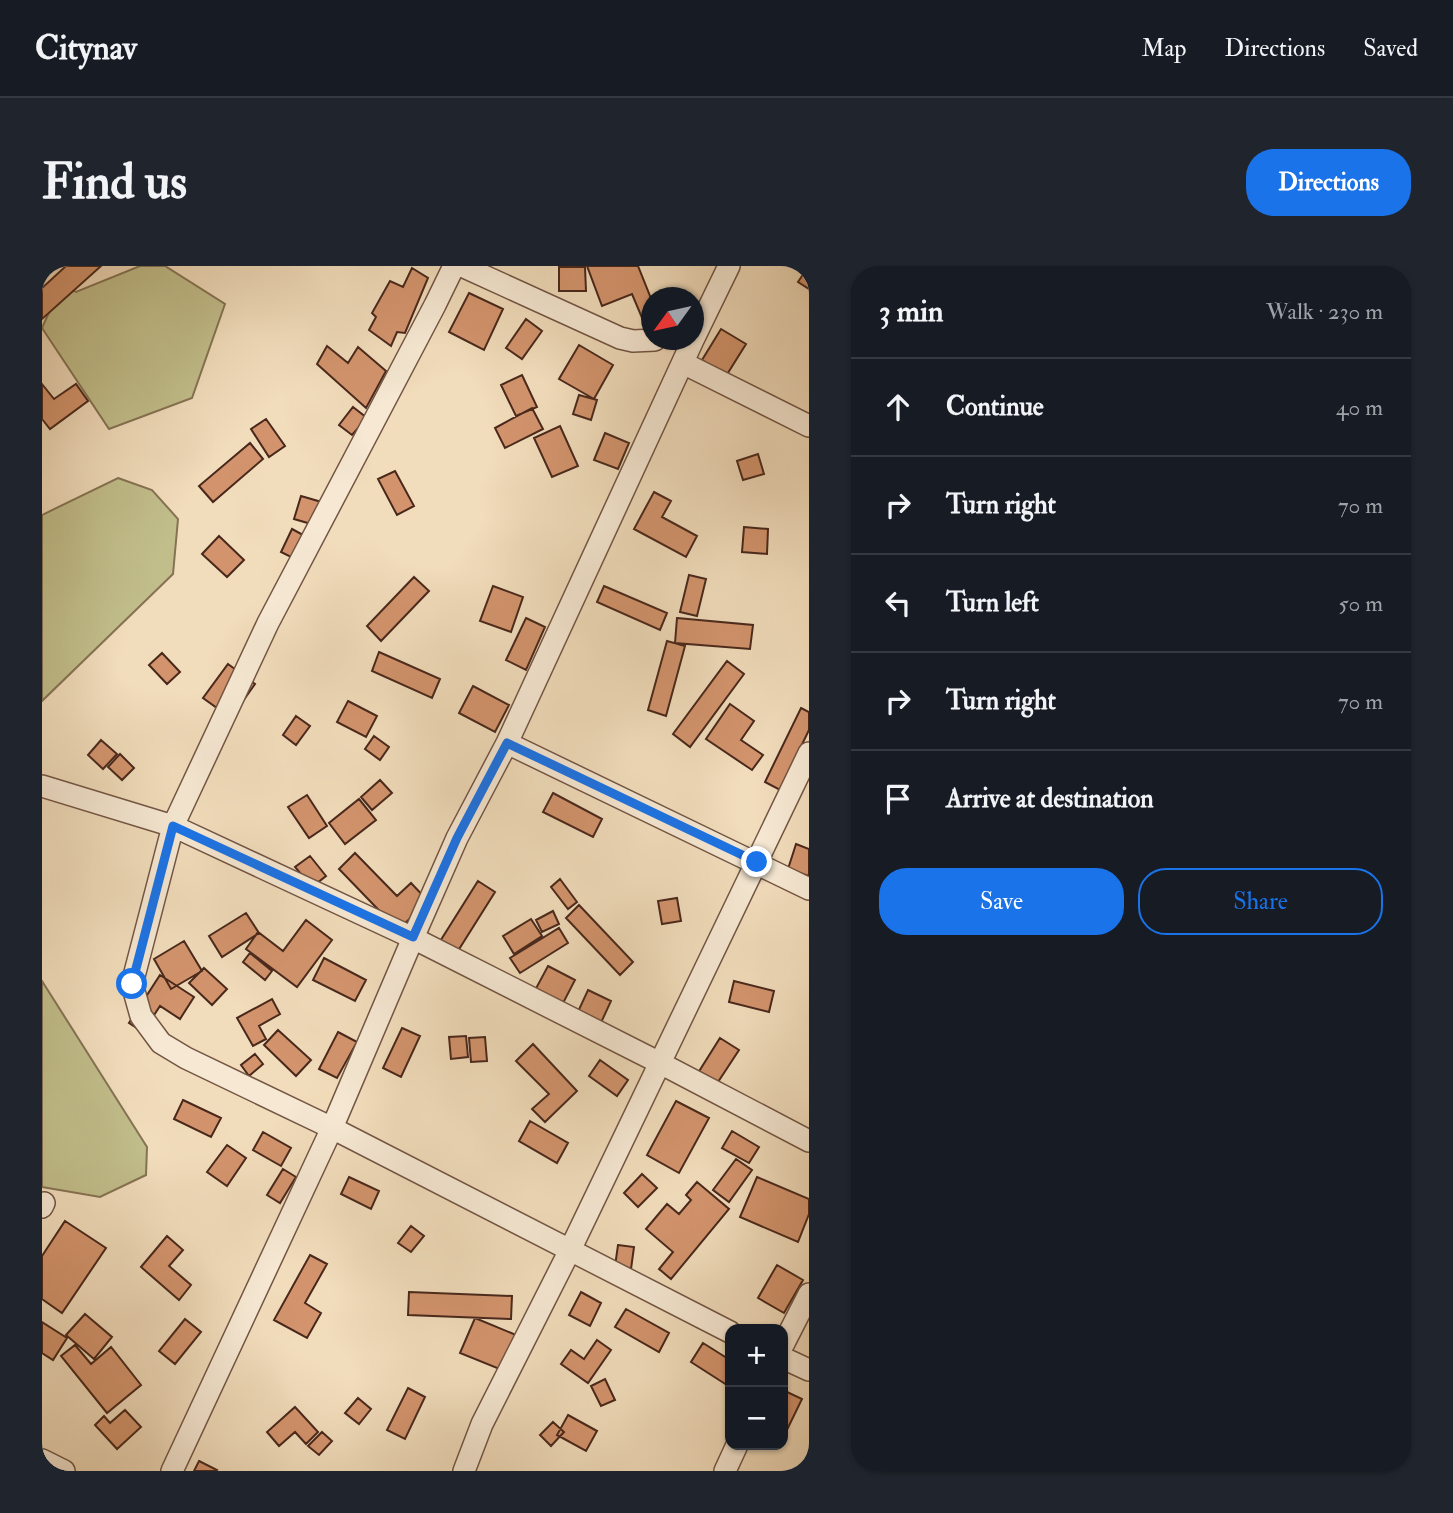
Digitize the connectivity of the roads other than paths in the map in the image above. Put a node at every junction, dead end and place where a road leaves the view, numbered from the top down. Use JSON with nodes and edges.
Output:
{"nodes":[{"id":1,"x":454,"y":266,"type":"edge"},
{"id":2,"x":462,"y":266,"type":"edge"},
{"id":3,"x":729,"y":266,"type":"edge"},
{"id":4,"x":704,"y":316,"type":"edge"},
{"id":5,"x":641,"y":341,"type":"edge"},
{"id":6,"x":688,"y":350,"type":"edge"},
{"id":7,"x":682,"y":363,"type":"junction"},
{"id":8,"x":809,"y":426,"type":"edge"},
{"id":9,"x":507,"y":743,"type":"junction"},
{"id":10,"x":809,"y":753,"type":"edge"},
{"id":11,"x":42,"y":786,"type":"edge"},
{"id":12,"x":173,"y":826,"type":"junction"},
{"id":13,"x":757,"y":862,"type":"junction"},
{"id":14,"x":809,"y":889,"type":"edge"},
{"id":15,"x":413,"y":937,"type":"junction"},
{"id":16,"x":660,"y":1063,"type":"junction"},
{"id":17,"x":332,"y":1128,"type":"junction"},
{"id":18,"x":809,"y":1141,"type":"edge"},
{"id":19,"x":570,"y":1250,"type":"junction"},
{"id":20,"x":809,"y":1294,"type":"edge"},
{"id":21,"x":725,"y":1329,"type":"edge"},
{"id":22,"x":788,"y":1335,"type":"edge"},
{"id":23,"x":788,"y":1360,"type":"edge"},
{"id":24,"x":809,"y":1370,"type":"edge"},
{"id":25,"x":735,"y":1450,"type":"edge"},
{"id":26,"x":42,"y":1460,"type":"edge"},
{"id":27,"x":64,"y":1471,"type":"edge"},
{"id":28,"x":172,"y":1471,"type":"edge"},
{"id":29,"x":464,"y":1471,"type":"edge"},
{"id":30,"x":725,"y":1471,"type":"edge"}],
"edges":[{"from":1,"to":12,"type":"street"},
{"from":2,"to":5,"type":"street"},
{"from":3,"to":4,"type":"street"},
{"from":6,"to":7,"type":"street"},
{"from":7,"to":8,"type":"street"},
{"from":7,"to":9,"type":"street"},
{"from":9,"to":13,"type":"street"},
{"from":9,"to":15,"type":"street"},
{"from":10,"to":13,"type":"street"},
{"from":11,"to":12,"type":"street"},
{"from":12,"to":15,"type":"street"},
{"from":12,"to":17,"type":"street"},
{"from":13,"to":14,"type":"street"},
{"from":13,"to":16,"type":"street"},
{"from":15,"to":16,"type":"street"},
{"from":15,"to":17,"type":"street"},
{"from":16,"to":18,"type":"street"},
{"from":16,"to":19,"type":"street"},
{"from":17,"to":19,"type":"street"},
{"from":17,"to":28,"type":"street"},
{"from":19,"to":21,"type":"street"},
{"from":19,"to":29,"type":"street"},
{"from":20,"to":22,"type":"street"},
{"from":23,"to":24,"type":"street"},
{"from":25,"to":30,"type":"street"},
{"from":26,"to":27,"type":"street"}]}
